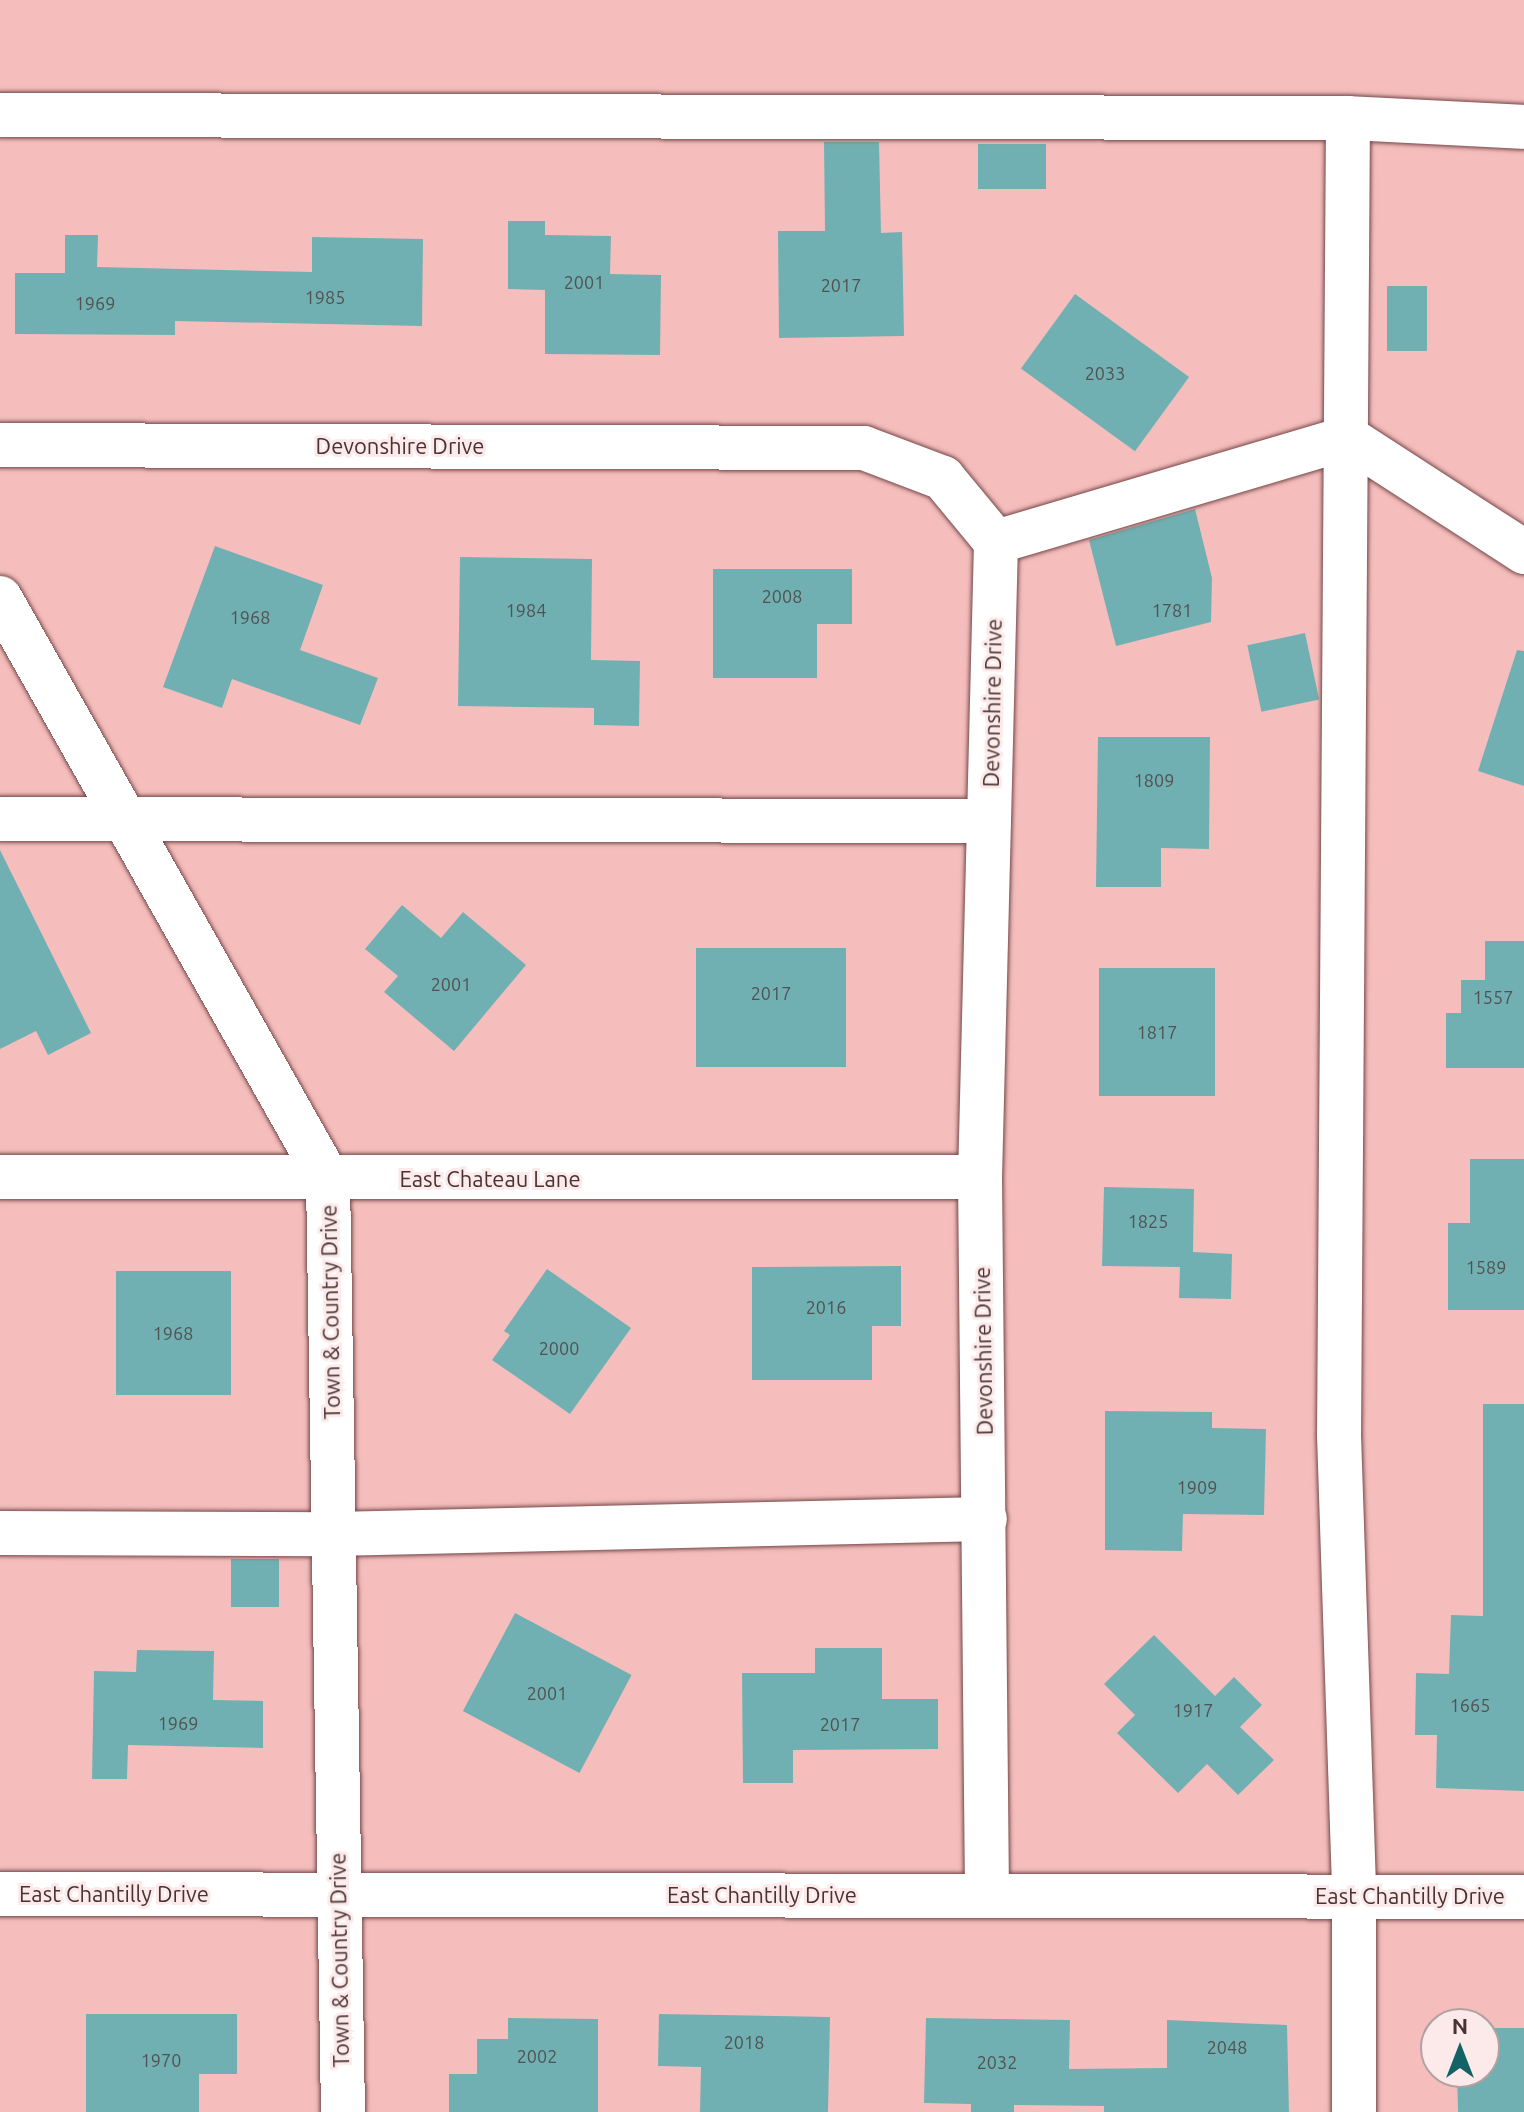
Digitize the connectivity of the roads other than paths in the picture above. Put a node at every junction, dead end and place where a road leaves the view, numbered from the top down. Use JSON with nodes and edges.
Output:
{"nodes":[{"id":1,"x":0,"y":115,"type":"edge"},
{"id":2,"x":1348,"y":118,"type":"junction"},
{"id":3,"x":1524,"y":127,"type":"edge"},
{"id":4,"x":1348,"y":438,"type":"junction"},
{"id":5,"x":0,"y":445,"type":"edge"},
{"id":6,"x":996,"y":542,"type":"junction"},
{"id":7,"x":1524,"y":552,"type":"edge"},
{"id":8,"x":0,"y":598,"type":"edge"},
{"id":9,"x":0,"y":819,"type":"edge"},
{"id":10,"x":126,"y":821,"type":"junction"},
{"id":11,"x":989,"y":821,"type":"junction"},
{"id":12,"x":0,"y":1177,"type":"edge"},
{"id":13,"x":980,"y":1177,"type":"junction"},
{"id":14,"x":328,"y":1179,"type":"junction"},
{"id":15,"x":985,"y":1519,"type":"junction"},
{"id":16,"x":0,"y":1533,"type":"edge"},
{"id":17,"x":333,"y":1534,"type":"junction"},
{"id":18,"x":0,"y":1894,"type":"edge"},
{"id":19,"x":337,"y":1894,"type":"junction"},
{"id":20,"x":987,"y":1895,"type":"junction"},
{"id":21,"x":1354,"y":1896,"type":"junction"},
{"id":22,"x":1524,"y":1897,"type":"edge"},
{"id":23,"x":343,"y":2112,"type":"edge"},
{"id":24,"x":1354,"y":2112,"type":"edge"}],
"edges":[{"from":1,"to":2,"type":"street"},
{"from":2,"to":3,"type":"street"},
{"from":2,"to":4,"type":"street"},
{"from":4,"to":6,"type":"street"},
{"from":4,"to":7,"type":"street"},
{"from":4,"to":21,"type":"street"},
{"from":5,"to":6,"type":"street","name":"Devonshire Drive"},
{"from":6,"to":11,"type":"street","name":"Devonshire Drive"},
{"from":8,"to":10,"type":"street","name":"Town & Country Drive"},
{"from":9,"to":10,"type":"street"},
{"from":10,"to":11,"type":"street"},
{"from":10,"to":14,"type":"street","name":"Town & Country Drive"},
{"from":11,"to":13,"type":"street","name":"Devonshire Drive"},
{"from":12,"to":14,"type":"street","name":"East Chateau Lane"},
{"from":13,"to":14,"type":"street","name":"East Chateau Lane"},
{"from":13,"to":15,"type":"street","name":"Devonshire Drive"},
{"from":14,"to":17,"type":"street","name":"Town & Country Drive"},
{"from":15,"to":17,"type":"street"},
{"from":15,"to":20,"type":"street","name":"Devonshire Drive"},
{"from":16,"to":17,"type":"street"},
{"from":17,"to":19,"type":"street","name":"Town & Country Drive"},
{"from":18,"to":19,"type":"street","name":"East Chantilly Drive"},
{"from":19,"to":20,"type":"street","name":"East Chantilly Drive"},
{"from":19,"to":23,"type":"street","name":"Town & Country Drive"},
{"from":20,"to":21,"type":"street","name":"East Chantilly Drive"},
{"from":21,"to":22,"type":"street","name":"East Chantilly Drive"},
{"from":21,"to":24,"type":"street"}]}
